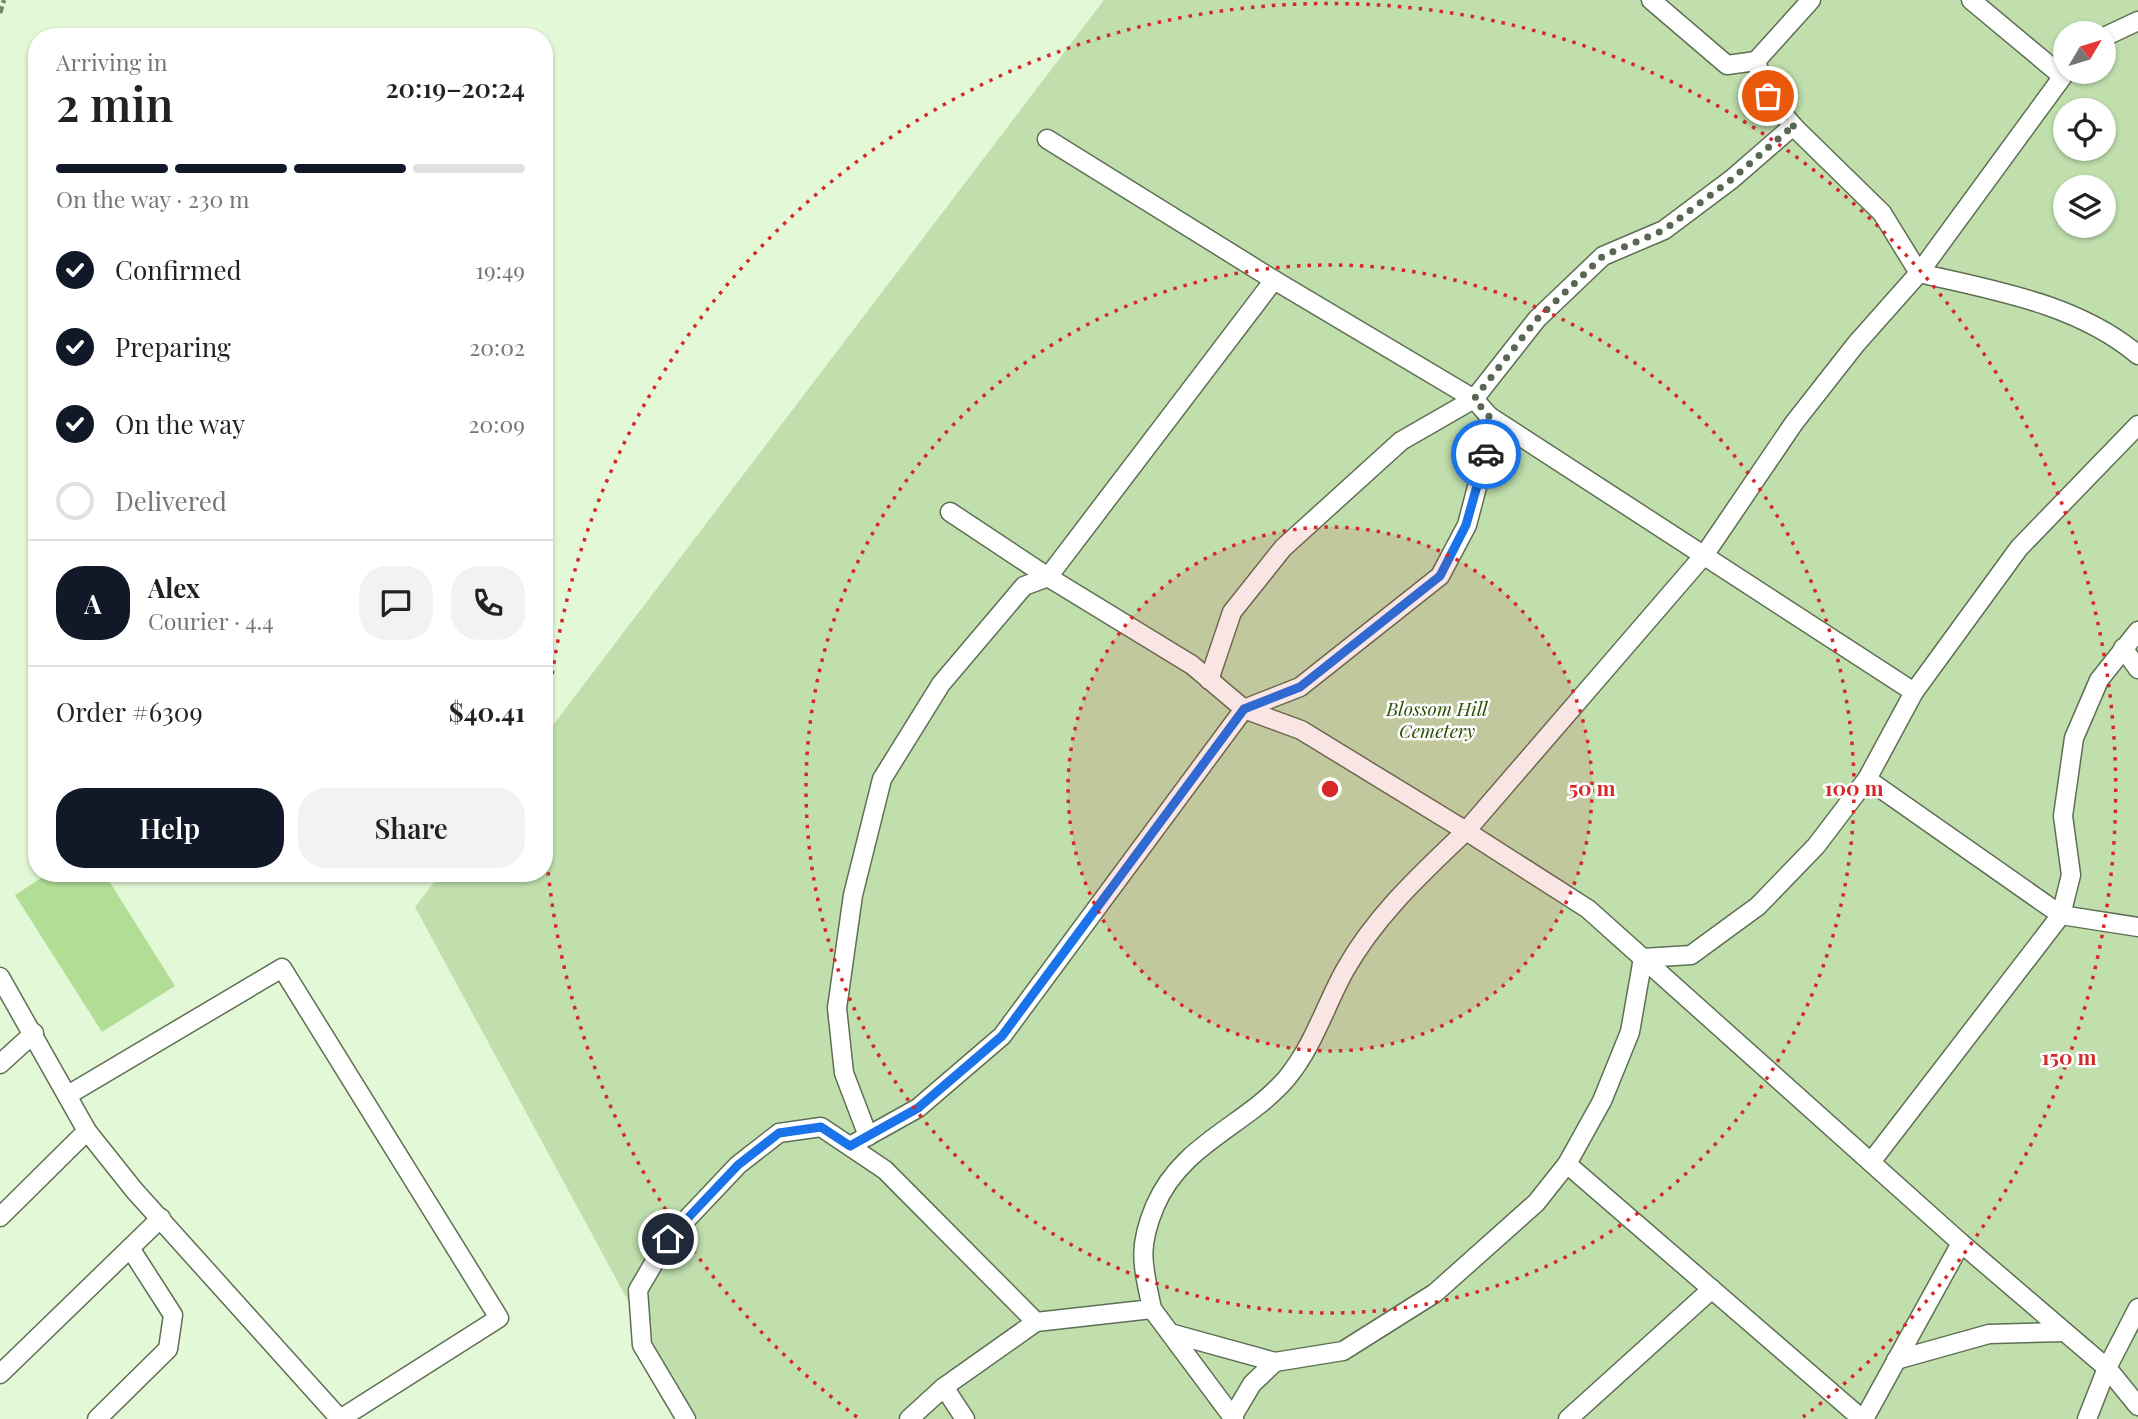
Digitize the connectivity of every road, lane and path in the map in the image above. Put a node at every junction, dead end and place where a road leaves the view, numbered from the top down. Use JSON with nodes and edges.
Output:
{"nodes":[{"id":1,"x":4,"y":0,"type":"edge"},
{"id":2,"x":1651,"y":0,"type":"edge"},
{"id":3,"x":1811,"y":0,"type":"edge"},
{"id":4,"x":1971,"y":0,"type":"edge"},
{"id":5,"x":0,"y":13,"type":"edge"},
{"id":6,"x":2138,"y":21,"type":"edge"},
{"id":7,"x":2116,"y":31,"type":"edge"},
{"id":8,"x":1756,"y":61,"type":"junction"},
{"id":9,"x":2053,"y":65,"type":"edge"},
{"id":10,"x":2057,"y":84,"type":"edge"},
{"id":11,"x":1795,"y":128,"type":"junction"},
{"id":12,"x":1047,"y":139,"type":"dead end"},
{"id":13,"x":1919,"y":273,"type":"junction"},
{"id":14,"x":1274,"y":280,"type":"junction"},
{"id":15,"x":2138,"y":355,"type":"edge"},
{"id":16,"x":1474,"y":399,"type":"junction"},
{"id":17,"x":1489,"y":416,"type":"junction"},
{"id":18,"x":2138,"y":425,"type":"edge"},
{"id":19,"x":950,"y":512,"type":"dead end"},
{"id":20,"x":1705,"y":554,"type":"junction"},
{"id":21,"x":1048,"y":577,"type":"junction"},
{"id":22,"x":2138,"y":631,"type":"edge"},
{"id":23,"x":2123,"y":648,"type":"junction"},
{"id":24,"x":2138,"y":668,"type":"edge"},
{"id":25,"x":1209,"y":680,"type":"junction"},
{"id":26,"x":1914,"y":692,"type":"junction"},
{"id":27,"x":1244,"y":709,"type":"junction"},
{"id":28,"x":1867,"y":779,"type":"junction"},
{"id":29,"x":1466,"y":831,"type":"junction"},
{"id":30,"x":2061,"y":915,"type":"junction"},
{"id":31,"x":2138,"y":927,"type":"edge"},
{"id":32,"x":1643,"y":958,"type":"junction"},
{"id":33,"x":0,"y":976,"type":"edge"},
{"id":34,"x":34,"y":1033,"type":"junction"},
{"id":35,"x":0,"y":1064,"type":"edge"},
{"id":36,"x":68,"y":1095,"type":"junction"},
{"id":37,"x":87,"y":1131,"type":"junction"},
{"id":38,"x":867,"y":1136,"type":"junction"},
{"id":39,"x":850,"y":1146,"type":"junction"},
{"id":40,"x":1871,"y":1162,"type":"junction"},
{"id":41,"x":1567,"y":1164,"type":"junction"},
{"id":42,"x":0,"y":1216,"type":"edge"},
{"id":43,"x":161,"y":1218,"type":"junction"},
{"id":44,"x":1961,"y":1243,"type":"junction"},
{"id":45,"x":130,"y":1248,"type":"junction"},
{"id":46,"x":1712,"y":1289,"type":"junction"},
{"id":47,"x":2138,"y":1308,"type":"edge"},
{"id":48,"x":1152,"y":1309,"type":"junction"},
{"id":49,"x":1036,"y":1322,"type":"junction"},
{"id":50,"x":2064,"y":1332,"type":"junction"},
{"id":51,"x":1170,"y":1333,"type":"junction"},
{"id":52,"x":1896,"y":1360,"type":"junction"},
{"id":53,"x":1275,"y":1362,"type":"junction"},
{"id":54,"x":2107,"y":1368,"type":"junction"},
{"id":55,"x":0,"y":1374,"type":"edge"},
{"id":56,"x":944,"y":1387,"type":"junction"},
{"id":57,"x":2138,"y":1406,"type":"edge"},
{"id":58,"x":1233,"y":1418,"type":"edge"},
{"id":59,"x":97,"y":1419,"type":"edge"},
{"id":60,"x":340,"y":1419,"type":"edge"},
{"id":61,"x":686,"y":1419,"type":"edge"},
{"id":62,"x":909,"y":1419,"type":"edge"},
{"id":63,"x":965,"y":1419,"type":"edge"},
{"id":64,"x":1568,"y":1419,"type":"edge"},
{"id":65,"x":1863,"y":1419,"type":"edge"},
{"id":66,"x":2087,"y":1419,"type":"edge"}],
"edges":[{"from":1,"to":5,"type":"path"},
{"from":2,"to":8,"type":"lane"},
{"from":3,"to":8,"type":"lane"},
{"from":4,"to":9,"type":"lane"},
{"from":6,"to":7,"type":"lane"},
{"from":8,"to":11,"type":"lane"},
{"from":10,"to":13,"type":"lane"},
{"from":11,"to":13,"type":"lane"},
{"from":11,"to":16,"type":"lane"},
{"from":12,"to":14,"type":"lane"},
{"from":13,"to":15,"type":"lane"},
{"from":13,"to":20,"type":"lane"},
{"from":14,"to":16,"type":"lane"},
{"from":14,"to":21,"type":"lane"},
{"from":16,"to":17,"type":"lane"},
{"from":16,"to":25,"type":"lane"},
{"from":17,"to":20,"type":"lane"},
{"from":17,"to":27,"type":"lane"},
{"from":18,"to":26,"type":"lane"},
{"from":19,"to":21,"type":"lane"},
{"from":20,"to":26,"type":"lane"},
{"from":20,"to":29,"type":"lane"},
{"from":21,"to":25,"type":"lane"},
{"from":21,"to":38,"type":"lane"},
{"from":22,"to":23,"type":"lane"},
{"from":23,"to":24,"type":"lane"},
{"from":23,"to":30,"type":"lane"},
{"from":25,"to":27,"type":"lane"},
{"from":26,"to":28,"type":"lane"},
{"from":27,"to":29,"type":"lane"},
{"from":27,"to":38,"type":"lane"},
{"from":28,"to":30,"type":"lane"},
{"from":28,"to":32,"type":"lane"},
{"from":29,"to":32,"type":"lane"},
{"from":29,"to":48,"type":"lane"},
{"from":30,"to":31,"type":"lane"},
{"from":30,"to":40,"type":"lane"},
{"from":32,"to":40,"type":"lane"},
{"from":32,"to":41,"type":"lane"},
{"from":33,"to":34,"type":"lane"},
{"from":34,"to":35,"type":"lane"},
{"from":34,"to":36,"type":"lane"},
{"from":36,"to":37,"type":"lane"},
{"from":36,"to":60,"type":"lane"},
{"from":37,"to":42,"type":"lane"},
{"from":37,"to":43,"type":"lane"},
{"from":38,"to":39,"type":"lane"},
{"from":39,"to":49,"type":"lane"},
{"from":39,"to":61,"type":"lane"},
{"from":40,"to":44,"type":"lane"},
{"from":41,"to":46,"type":"lane"},
{"from":41,"to":53,"type":"lane"},
{"from":43,"to":45,"type":"lane"},
{"from":43,"to":60,"type":"lane"},
{"from":44,"to":50,"type":"lane"},
{"from":44,"to":52,"type":"lane"},
{"from":45,"to":55,"type":"lane"},
{"from":45,"to":59,"type":"lane"},
{"from":46,"to":64,"type":"lane"},
{"from":46,"to":65,"type":"lane"},
{"from":47,"to":54,"type":"lane"},
{"from":48,"to":49,"type":"lane"},
{"from":48,"to":51,"type":"lane"},
{"from":49,"to":56,"type":"lane"},
{"from":50,"to":52,"type":"lane"},
{"from":50,"to":54,"type":"lane"},
{"from":51,"to":53,"type":"lane"},
{"from":51,"to":58,"type":"lane"},
{"from":52,"to":65,"type":"lane"},
{"from":53,"to":58,"type":"lane"},
{"from":54,"to":57,"type":"lane"},
{"from":54,"to":66,"type":"lane"},
{"from":56,"to":62,"type":"lane"},
{"from":56,"to":63,"type":"lane"}]}
